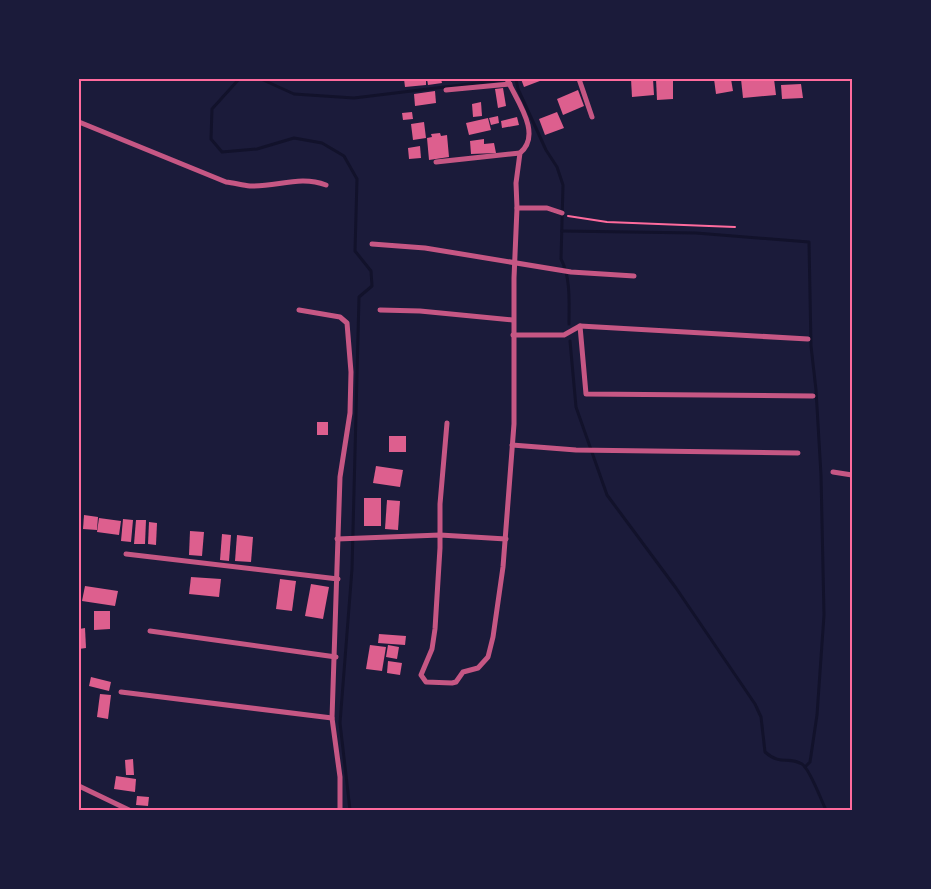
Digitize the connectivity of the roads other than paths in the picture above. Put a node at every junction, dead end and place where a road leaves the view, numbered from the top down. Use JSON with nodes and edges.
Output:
{"nodes":[{"id":1,"x":579,"y":79,"type":"edge"},
{"id":2,"x":509,"y":81,"type":"edge"},
{"id":3,"x":446,"y":90,"type":"dead end"},
{"id":4,"x":592,"y":117,"type":"dead end"},
{"id":5,"x":79,"y":122,"type":"edge"},
{"id":6,"x":520,"y":153,"type":"junction"},
{"id":7,"x":436,"y":162,"type":"dead end"},
{"id":8,"x":326,"y":185,"type":"dead end"},
{"id":9,"x":517,"y":208,"type":"junction"},
{"id":10,"x":562,"y":213,"type":"dead end"},
{"id":11,"x":372,"y":244,"type":"dead end"},
{"id":12,"x":514,"y":262,"type":"junction"},
{"id":13,"x":634,"y":276,"type":"dead end"},
{"id":14,"x":298,"y":310,"type":"dead end"},
{"id":15,"x":380,"y":310,"type":"dead end"},
{"id":16,"x":513,"y":320,"type":"junction"},
{"id":17,"x":580,"y":326,"type":"junction"},
{"id":18,"x":513,"y":335,"type":"junction"},
{"id":19,"x":808,"y":339,"type":"dead end"},
{"id":20,"x":813,"y":396,"type":"dead end"},
{"id":21,"x":447,"y":423,"type":"dead end"},
{"id":22,"x":512,"y":444,"type":"junction"},
{"id":23,"x":798,"y":453,"type":"dead end"},
{"id":24,"x":833,"y":472,"type":"dead end"},
{"id":25,"x":852,"y":475,"type":"edge"},
{"id":26,"x":440,"y":535,"type":"junction"},
{"id":27,"x":337,"y":539,"type":"junction"},
{"id":28,"x":506,"y":539,"type":"junction"},
{"id":29,"x":126,"y":554,"type":"dead end"},
{"id":30,"x":338,"y":579,"type":"junction"},
{"id":31,"x":150,"y":631,"type":"dead end"},
{"id":32,"x":336,"y":657,"type":"junction"},
{"id":33,"x":121,"y":692,"type":"dead end"},
{"id":34,"x":332,"y":718,"type":"junction"},
{"id":35,"x":79,"y":786,"type":"edge"},
{"id":36,"x":129,"y":810,"type":"edge"},
{"id":37,"x":340,"y":810,"type":"edge"}],
"edges":[{"from":1,"to":4,"type":"street"},
{"from":2,"to":3,"type":"street"},
{"from":2,"to":6,"type":"street"},
{"from":5,"to":8,"type":"street"},
{"from":6,"to":7,"type":"street"},
{"from":6,"to":9,"type":"street"},
{"from":9,"to":10,"type":"street"},
{"from":9,"to":12,"type":"street"},
{"from":11,"to":12,"type":"street"},
{"from":12,"to":13,"type":"street"},
{"from":12,"to":16,"type":"street"},
{"from":14,"to":27,"type":"street"},
{"from":15,"to":16,"type":"street"},
{"from":16,"to":18,"type":"street"},
{"from":17,"to":18,"type":"street"},
{"from":17,"to":19,"type":"street"},
{"from":17,"to":20,"type":"street"},
{"from":18,"to":22,"type":"street"},
{"from":21,"to":26,"type":"street"},
{"from":22,"to":23,"type":"street"},
{"from":22,"to":28,"type":"street"},
{"from":24,"to":25,"type":"street"},
{"from":26,"to":27,"type":"street"},
{"from":26,"to":28,"type":"street"},
{"from":26,"to":28,"type":"street"},
{"from":27,"to":30,"type":"street"},
{"from":29,"to":30,"type":"street"},
{"from":30,"to":32,"type":"street"},
{"from":31,"to":32,"type":"street"},
{"from":32,"to":34,"type":"street"},
{"from":33,"to":34,"type":"street"},
{"from":34,"to":37,"type":"street"},
{"from":35,"to":36,"type":"street"}]}
